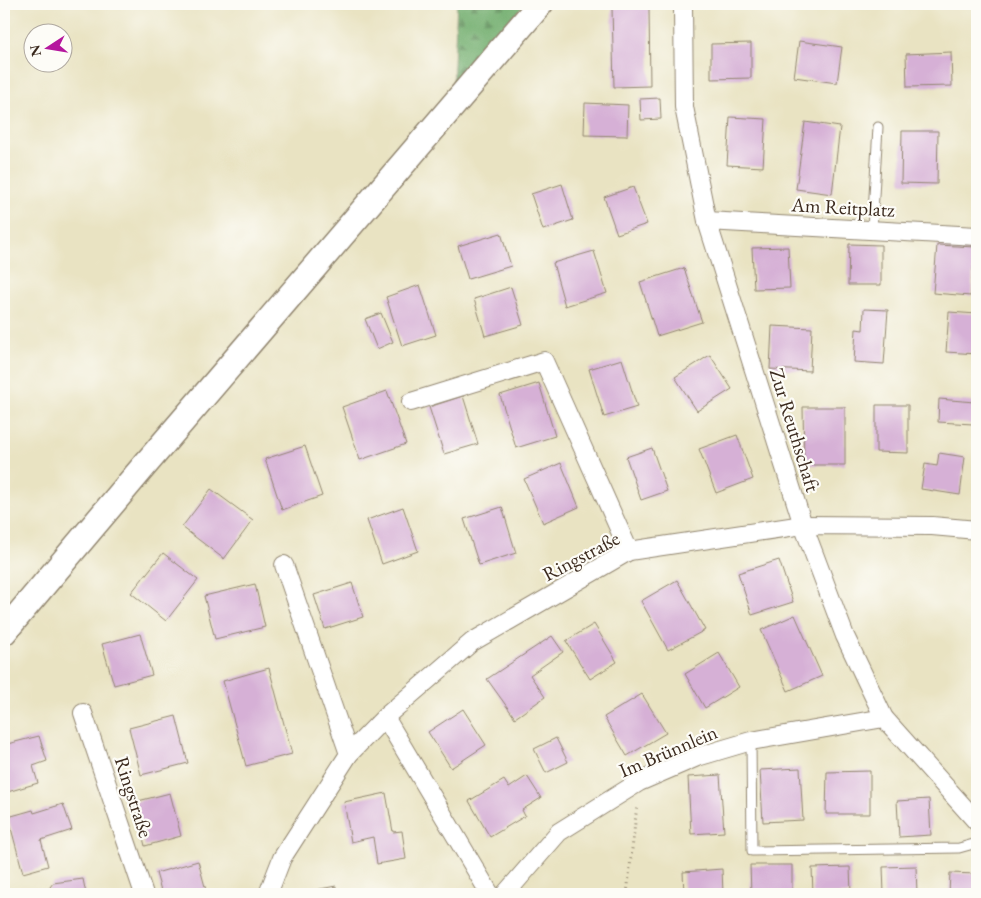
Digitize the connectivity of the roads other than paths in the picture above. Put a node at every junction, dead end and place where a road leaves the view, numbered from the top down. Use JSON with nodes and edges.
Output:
{"nodes":[{"id":1,"x":540,"y":4,"type":"edge"},
{"id":2,"x":683,"y":6,"type":"dead end"},
{"id":3,"x":878,"y":127,"type":"dead end"},
{"id":4,"x":707,"y":221,"type":"junction"},
{"id":5,"x":872,"y":230,"type":"junction"},
{"id":6,"x":977,"y":236,"type":"edge"},
{"id":7,"x":411,"y":402,"type":"dead end"},
{"id":8,"x":803,"y":525,"type":"junction"},
{"id":9,"x":977,"y":530,"type":"edge"},
{"id":10,"x":629,"y":551,"type":"junction"},
{"id":11,"x":284,"y":565,"type":"dead end"},
{"id":12,"x":4,"y":632,"type":"edge"},
{"id":13,"x":83,"y":713,"type":"dead end"},
{"id":14,"x":385,"y":717,"type":"junction"},
{"id":15,"x":884,"y":718,"type":"junction"},
{"id":16,"x":751,"y":741,"type":"junction"},
{"id":17,"x":349,"y":754,"type":"junction"},
{"id":18,"x":977,"y":822,"type":"edge"},
{"id":19,"x":977,"y":843,"type":"edge"},
{"id":20,"x":144,"y":894,"type":"edge"},
{"id":21,"x":268,"y":894,"type":"edge"},
{"id":22,"x":490,"y":894,"type":"edge"},
{"id":23,"x":505,"y":894,"type":"edge"}],
"edges":[{"from":1,"to":12,"type":"main road"},
{"from":2,"to":4,"type":"street","name":"Zur Reuthschaft"},
{"from":3,"to":5,"type":"lane"},
{"from":4,"to":5,"type":"street","name":"Am Reitplatz"},
{"from":4,"to":8,"type":"street","name":"Zur Reuthschaft"},
{"from":5,"to":6,"type":"street","name":"Am Reitplatz"},
{"from":7,"to":10,"type":"street"},
{"from":8,"to":9,"type":"street","name":"Ringstraße"},
{"from":8,"to":10,"type":"street","name":"Ringstraße"},
{"from":8,"to":15,"type":"street","name":"Zur Reuthschaft"},
{"from":10,"to":14,"type":"street","name":"Ringstraße"},
{"from":11,"to":17,"type":"street"},
{"from":13,"to":20,"type":"street","name":"Ringstraße"},
{"from":14,"to":17,"type":"street","name":"Ringstraße"},
{"from":14,"to":22,"type":"street"},
{"from":15,"to":16,"type":"street","name":"Im Brünnlein"},
{"from":15,"to":18,"type":"street","name":"Zur Reuthschaft"},
{"from":16,"to":19,"type":"lane"},
{"from":16,"to":23,"type":"street","name":"Im Brünnlein"},
{"from":17,"to":21,"type":"street","name":"Ringstraße"}]}
